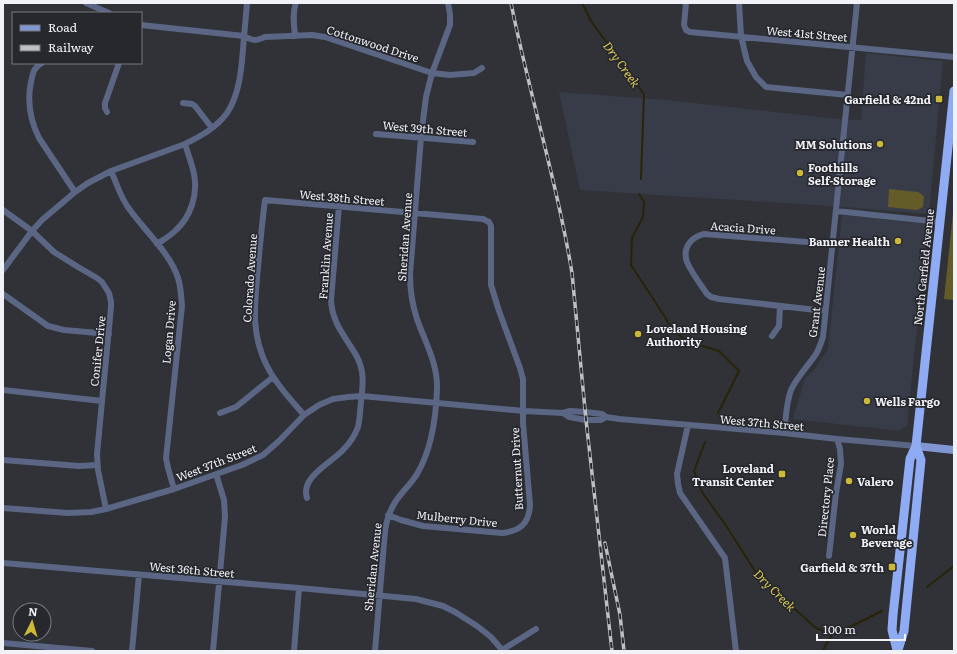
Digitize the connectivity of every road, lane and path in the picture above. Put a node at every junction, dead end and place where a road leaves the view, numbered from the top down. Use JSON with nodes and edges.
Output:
{"nodes":[{"id":1,"x":86,"y":3,"type":"edge"},
{"id":2,"x":247,"y":3,"type":"edge"},
{"id":3,"x":296,"y":3,"type":"edge"},
{"id":4,"x":448,"y":3,"type":"edge"},
{"id":5,"x":686,"y":3,"type":"edge"},
{"id":6,"x":739,"y":3,"type":"edge"},
{"id":7,"x":857,"y":3,"type":"edge"},
{"id":8,"x":107,"y":12,"type":"edge"},
{"id":9,"x":142,"y":25,"type":"edge"},
{"id":10,"x":244,"y":36,"type":"junction"},
{"id":11,"x":295,"y":36,"type":"junction"},
{"id":12,"x":741,"y":36,"type":"junction"},
{"id":13,"x":853,"y":47,"type":"junction"},
{"id":14,"x":954,"y":57,"type":"edge"},
{"id":15,"x":40,"y":64,"type":"edge"},
{"id":16,"x":119,"y":64,"type":"edge"},
{"id":17,"x":482,"y":68,"type":"dead end"},
{"id":18,"x":432,"y":73,"type":"junction"},
{"id":19,"x":954,"y":91,"type":"edge"},
{"id":20,"x":848,"y":95,"type":"junction"},
{"id":21,"x":183,"y":103,"type":"dead end"},
{"id":22,"x":107,"y":112,"type":"dead end"},
{"id":23,"x":212,"y":128,"type":"junction"},
{"id":24,"x":376,"y":134,"type":"dead end"},
{"id":25,"x":421,"y":137,"type":"junction"},
{"id":26,"x":473,"y":142,"type":"dead end"},
{"id":27,"x":185,"y":144,"type":"junction"},
{"id":28,"x":111,"y":171,"type":"junction"},
{"id":29,"x":75,"y":192,"type":"junction"},
{"id":30,"x":264,"y":200,"type":"joint"},
{"id":31,"x":339,"y":206,"type":"junction"},
{"id":32,"x":3,"y":210,"type":"edge"},
{"id":33,"x":836,"y":211,"type":"junction"},
{"id":34,"x":415,"y":213,"type":"junction"},
{"id":35,"x":489,"y":222,"type":"joint"},
{"id":36,"x":940,"y":222,"type":"junction"},
{"id":37,"x":32,"y":231,"type":"junction"},
{"id":38,"x":157,"y":244,"type":"junction"},
{"id":39,"x":832,"y":244,"type":"junction"},
{"id":40,"x":3,"y":270,"type":"edge"},
{"id":41,"x":3,"y":294,"type":"edge"},
{"id":42,"x":780,"y":306,"type":"junction"},
{"id":43,"x":825,"y":311,"type":"junction"},
{"id":44,"x":109,"y":334,"type":"junction"},
{"id":45,"x":772,"y":336,"type":"dead end"},
{"id":46,"x":273,"y":377,"type":"junction"},
{"id":47,"x":3,"y":390,"type":"edge"},
{"id":48,"x":362,"y":396,"type":"junction"},
{"id":49,"x":102,"y":401,"type":"junction"},
{"id":50,"x":436,"y":403,"type":"junction"},
{"id":51,"x":524,"y":411,"type":"junction"},
{"id":52,"x":220,"y":413,"type":"dead end"},
{"id":53,"x":304,"y":415,"type":"junction"},
{"id":54,"x":688,"y":425,"type":"junction"},
{"id":55,"x":784,"y":433,"type":"junction"},
{"id":56,"x":837,"y":439,"type":"junction"},
{"id":57,"x":916,"y":446,"type":"junction"},
{"id":58,"x":954,"y":450,"type":"edge"},
{"id":59,"x":3,"y":460,"type":"edge"},
{"id":60,"x":97,"y":465,"type":"junction"},
{"id":61,"x":216,"y":474,"type":"junction"},
{"id":62,"x":174,"y":489,"type":"junction"},
{"id":63,"x":307,"y":498,"type":"dead end"},
{"id":64,"x":3,"y":508,"type":"edge"},
{"id":65,"x":106,"y":510,"type":"junction"},
{"id":66,"x":388,"y":515,"type":"junction"},
{"id":67,"x":524,"y":525,"type":"junction"},
{"id":68,"x":529,"y":531,"type":"dead end"},
{"id":69,"x":829,"y":556,"type":"dead end"},
{"id":70,"x":3,"y":563,"type":"edge"},
{"id":71,"x":139,"y":575,"type":"junction"},
{"id":72,"x":219,"y":582,"type":"junction"},
{"id":73,"x":299,"y":588,"type":"junction"},
{"id":74,"x":379,"y":595,"type":"junction"},
{"id":75,"x":536,"y":629,"type":"dead end"},
{"id":76,"x":3,"y":643,"type":"edge"},
{"id":77,"x":502,"y":650,"type":"edge"},
{"id":78,"x":92,"y":651,"type":"edge"},
{"id":79,"x":132,"y":651,"type":"edge"},
{"id":80,"x":212,"y":651,"type":"edge"},
{"id":81,"x":294,"y":651,"type":"edge"},
{"id":82,"x":375,"y":651,"type":"edge"},
{"id":83,"x":736,"y":651,"type":"edge"},
{"id":84,"x":897,"y":651,"type":"edge"}],
"edges":[{"from":1,"to":8,"type":"street"},
{"from":2,"to":10,"type":"street"},
{"from":3,"to":11,"type":"street"},
{"from":4,"to":18,"type":"street","name":"Sheridan Avenue"},
{"from":5,"to":12,"type":"street","name":"West 41st Street"},
{"from":6,"to":12,"type":"street"},
{"from":7,"to":13,"type":"street","name":"Grant Avenue"},
{"from":9,"to":10,"type":"street","name":"Cottonwood Drive"},
{"from":10,"to":11,"type":"street","name":"Cottonwood Drive"},
{"from":10,"to":23,"type":"street"},
{"from":11,"to":18,"type":"street","name":"Cottonwood Drive"},
{"from":12,"to":13,"type":"street","name":"West 41st Street"},
{"from":12,"to":20,"type":"street"},
{"from":13,"to":14,"type":"street","name":"West 41st Street"},
{"from":13,"to":20,"type":"street","name":"Grant Avenue"},
{"from":15,"to":29,"type":"street"},
{"from":16,"to":22,"type":"street"},
{"from":17,"to":18,"type":"street","name":"Cottonwood Drive"},
{"from":18,"to":25,"type":"street","name":"Sheridan Avenue"},
{"from":19,"to":36,"type":"highway","name":"North Garfield Avenue"},
{"from":20,"to":33,"type":"street","name":"Grant Avenue"},
{"from":21,"to":23,"type":"street"},
{"from":23,"to":27,"type":"street"},
{"from":24,"to":25,"type":"street","name":"West 39th Street"},
{"from":25,"to":26,"type":"street","name":"West 39th Street"},
{"from":25,"to":34,"type":"street","name":"Sheridan Avenue"},
{"from":27,"to":28,"type":"street"},
{"from":27,"to":38,"type":"street"},
{"from":28,"to":29,"type":"street"},
{"from":28,"to":38,"type":"street","name":"Logan Drive"},
{"from":29,"to":37,"type":"street"},
{"from":30,"to":31,"type":"street","name":"West 38th Street"},
{"from":30,"to":46,"type":"street","name":"Colorado Avenue"},
{"from":31,"to":34,"type":"street","name":"West 38th Street"},
{"from":31,"to":48,"type":"street","name":"Franklin Avenue"},
{"from":32,"to":37,"type":"street","name":"Conifer Drive"},
{"from":33,"to":36,"type":"street"},
{"from":33,"to":39,"type":"street","name":"Grant Avenue"},
{"from":34,"to":35,"type":"street","name":"West 38th Street"},
{"from":34,"to":50,"type":"street","name":"Sheridan Avenue"},
{"from":35,"to":51,"type":"street","name":"Butternut Drive"},
{"from":36,"to":57,"type":"highway","name":"North Garfield Avenue"},
{"from":37,"to":40,"type":"street"},
{"from":37,"to":44,"type":"street","name":"Conifer Drive"},
{"from":38,"to":62,"type":"street","name":"Logan Drive"},
{"from":39,"to":42,"type":"street","name":"Acacia Drive"},
{"from":39,"to":43,"type":"street","name":"Grant Avenue"},
{"from":41,"to":44,"type":"street"},
{"from":42,"to":43,"type":"street","name":"Acacia Drive"},
{"from":42,"to":45,"type":"street"},
{"from":43,"to":55,"type":"street","name":"Grant Avenue"},
{"from":44,"to":49,"type":"street","name":"Conifer Drive"},
{"from":46,"to":52,"type":"street"},
{"from":46,"to":53,"type":"street","name":"Colorado Avenue"},
{"from":47,"to":49,"type":"street"},
{"from":48,"to":50,"type":"street","name":"West 37th Street"},
{"from":48,"to":53,"type":"street","name":"West 37th Street"},
{"from":48,"to":63,"type":"street","name":"Franklin Avenue"},
{"from":49,"to":60,"type":"street","name":"Conifer Drive"},
{"from":50,"to":51,"type":"street","name":"West 37th Street"},
{"from":50,"to":66,"type":"street","name":"Sheridan Avenue"},
{"from":51,"to":54,"type":"street","name":"West 37th Street"},
{"from":51,"to":67,"type":"street","name":"Butternut Drive"},
{"from":53,"to":61,"type":"street","name":"West 37th Street"},
{"from":54,"to":55,"type":"street","name":"West 37th Street"},
{"from":54,"to":83,"type":"street"},
{"from":55,"to":56,"type":"street","name":"West 37th Street"},
{"from":56,"to":57,"type":"street","name":"West 37th Street"},
{"from":56,"to":69,"type":"street","name":"Directory Place"},
{"from":57,"to":58,"type":"main road"},
{"from":57,"to":84,"type":"highway","name":"North Garfield Avenue"},
{"from":59,"to":60,"type":"street"},
{"from":60,"to":65,"type":"street","name":"Conifer Drive"},
{"from":61,"to":62,"type":"street","name":"West 37th Street"},
{"from":61,"to":72,"type":"street"},
{"from":62,"to":65,"type":"street","name":"West 37th Street"},
{"from":64,"to":65,"type":"street","name":"West 37th Street"},
{"from":66,"to":67,"type":"street","name":"Mulberry Drive"},
{"from":66,"to":74,"type":"street","name":"Sheridan Avenue"},
{"from":67,"to":68,"type":"street"},
{"from":70,"to":71,"type":"street","name":"West 36th Street"},
{"from":71,"to":72,"type":"street","name":"West 36th Street"},
{"from":71,"to":79,"type":"street"},
{"from":72,"to":73,"type":"street","name":"West 36th Street"},
{"from":72,"to":80,"type":"street"},
{"from":73,"to":74,"type":"street","name":"West 36th Street"},
{"from":73,"to":81,"type":"street"},
{"from":74,"to":77,"type":"street"},
{"from":74,"to":82,"type":"street","name":"Sheridan Avenue"},
{"from":75,"to":77,"type":"street"},
{"from":76,"to":78,"type":"street"}]}
